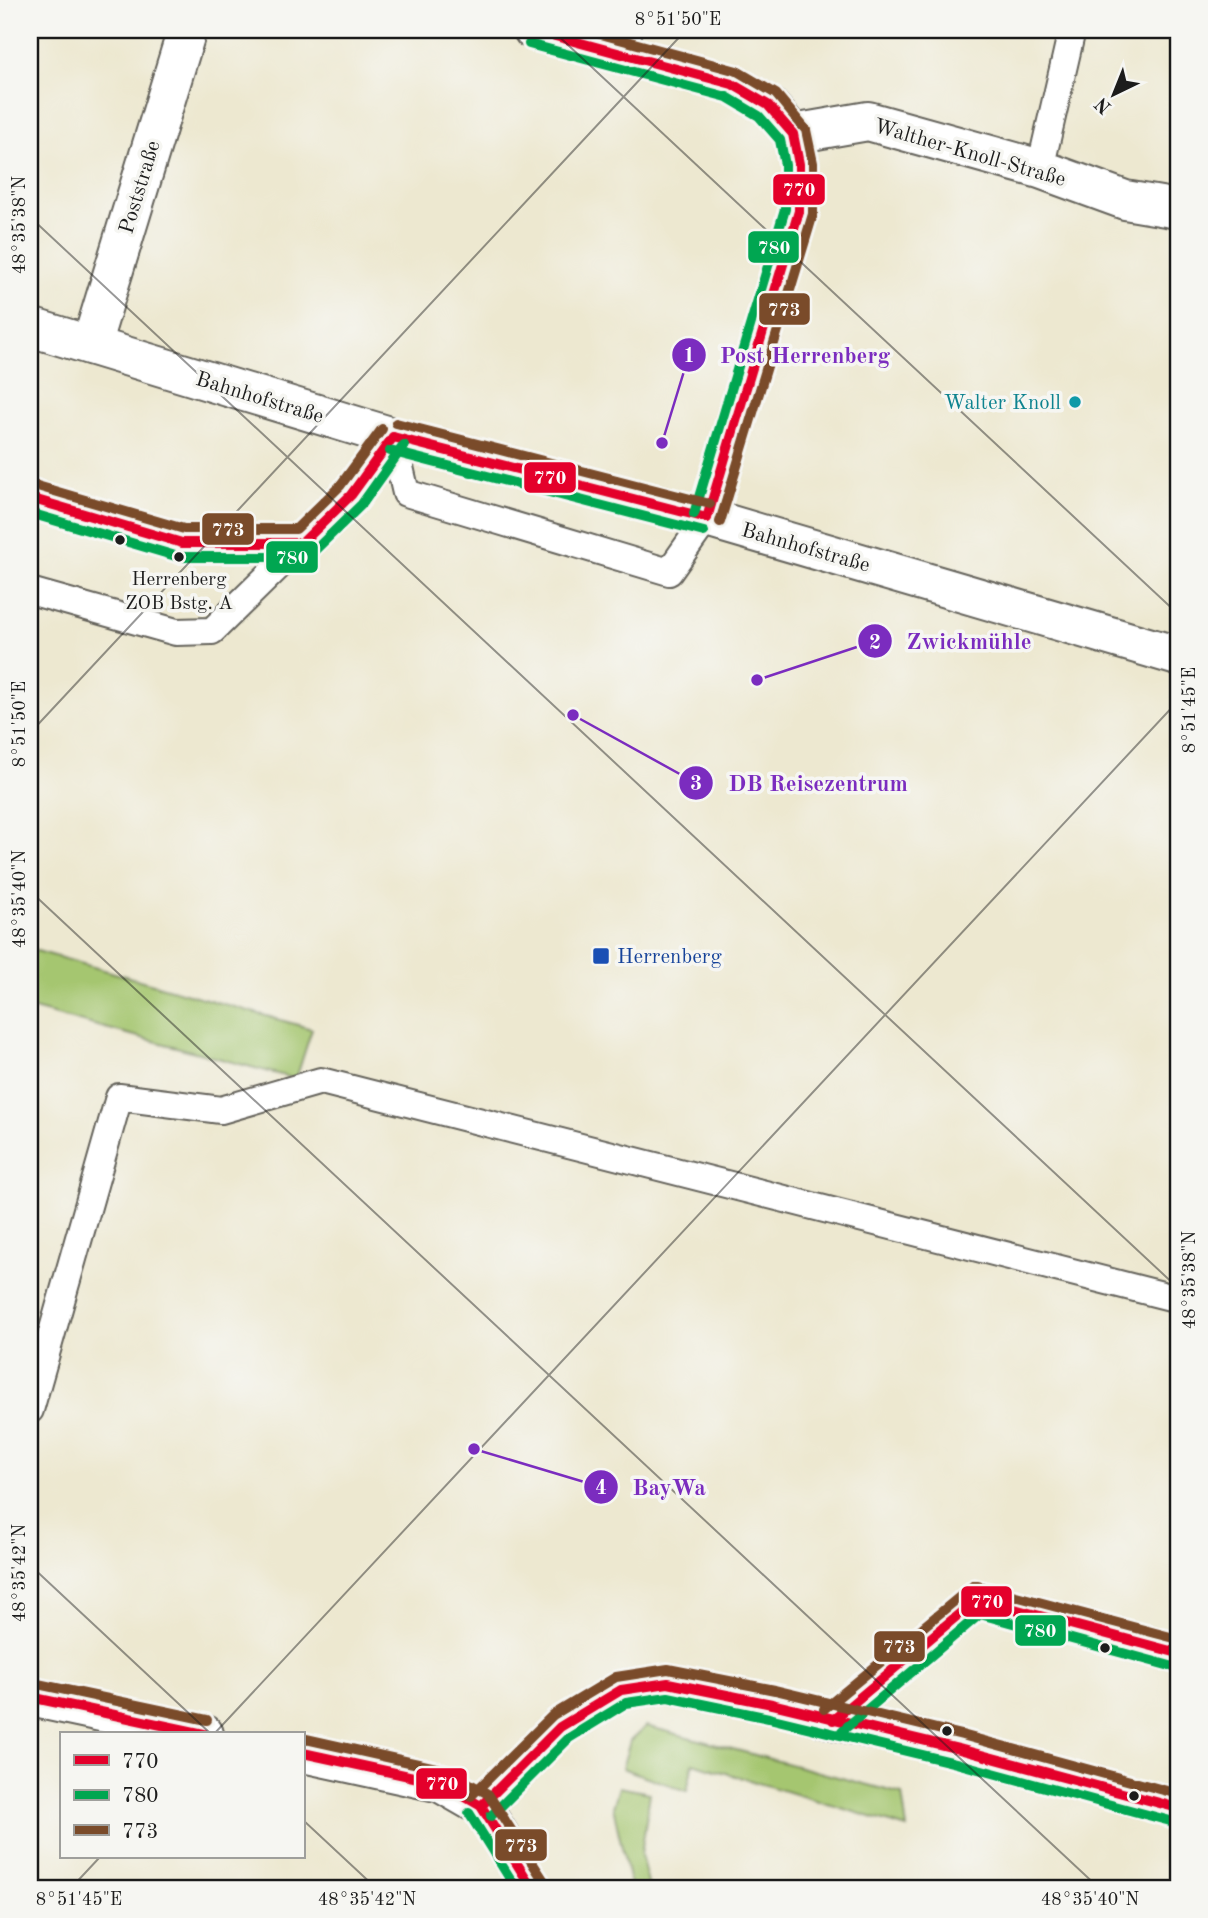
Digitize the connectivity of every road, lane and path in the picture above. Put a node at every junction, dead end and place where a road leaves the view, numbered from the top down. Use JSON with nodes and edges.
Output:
{"nodes":[{"id":1,"x":187,"y":30,"type":"edge"},
{"id":2,"x":533,"y":30,"type":"edge"},
{"id":3,"x":1072,"y":30,"type":"edge"},
{"id":4,"x":626,"y":42,"type":"edge"},
{"id":5,"x":793,"y":134,"type":"junction"},
{"id":6,"x":1040,"y":169,"type":"junction"},
{"id":7,"x":1178,"y":209,"type":"edge"},
{"id":8,"x":30,"y":327,"type":"edge"},
{"id":9,"x":92,"y":345,"type":"junction"},
{"id":10,"x":393,"y":437,"type":"junction"},
{"id":11,"x":30,"y":498,"type":"edge"},
{"id":12,"x":707,"y":518,"type":"junction"},
{"id":13,"x":302,"y":544,"type":"junction"},
{"id":14,"x":30,"y":591,"type":"edge"},
{"id":15,"x":1178,"y":656,"type":"edge"},
{"id":16,"x":1178,"y":1299,"type":"edge"},
{"id":17,"x":30,"y":1410,"type":"edge"},
{"id":18,"x":1178,"y":1653,"type":"edge"},
{"id":19,"x":30,"y":1697,"type":"edge"},
{"id":20,"x":832,"y":1720,"type":"junction"},
{"id":21,"x":195,"y":1732,"type":"edge"},
{"id":22,"x":304,"y":1754,"type":"edge"},
{"id":23,"x":481,"y":1806,"type":"junction"},
{"id":24,"x":1178,"y":1808,"type":"edge"},
{"id":25,"x":532,"y":1888,"type":"edge"}],
"edges":[{"from":1,"to":9,"type":"street","name":"Poststraße"},
{"from":2,"to":4,"type":"street"},
{"from":3,"to":6,"type":"lane"},
{"from":4,"to":5,"type":"street"},
{"from":5,"to":6,"type":"street","name":"Walther-Knoll-Straße"},
{"from":5,"to":12,"type":"street"},
{"from":6,"to":7,"type":"street","name":"Walther-Knoll-Straße"},
{"from":8,"to":9,"type":"street","name":"Bahnhofstraße"},
{"from":9,"to":10,"type":"street","name":"Bahnhofstraße"},
{"from":10,"to":12,"type":"street","name":"Bahnhofstraße"},
{"from":10,"to":12,"type":"lane"},
{"from":10,"to":13,"type":"lane"},
{"from":11,"to":13,"type":"lane"},
{"from":12,"to":15,"type":"street","name":"Bahnhofstraße"},
{"from":13,"to":14,"type":"lane"},
{"from":16,"to":17,"type":"lane"},
{"from":18,"to":20,"type":"lane"},
{"from":19,"to":21,"type":"street"},
{"from":20,"to":23,"type":"street"},
{"from":20,"to":24,"type":"street"},
{"from":22,"to":23,"type":"street"},
{"from":23,"to":25,"type":"street"}]}
